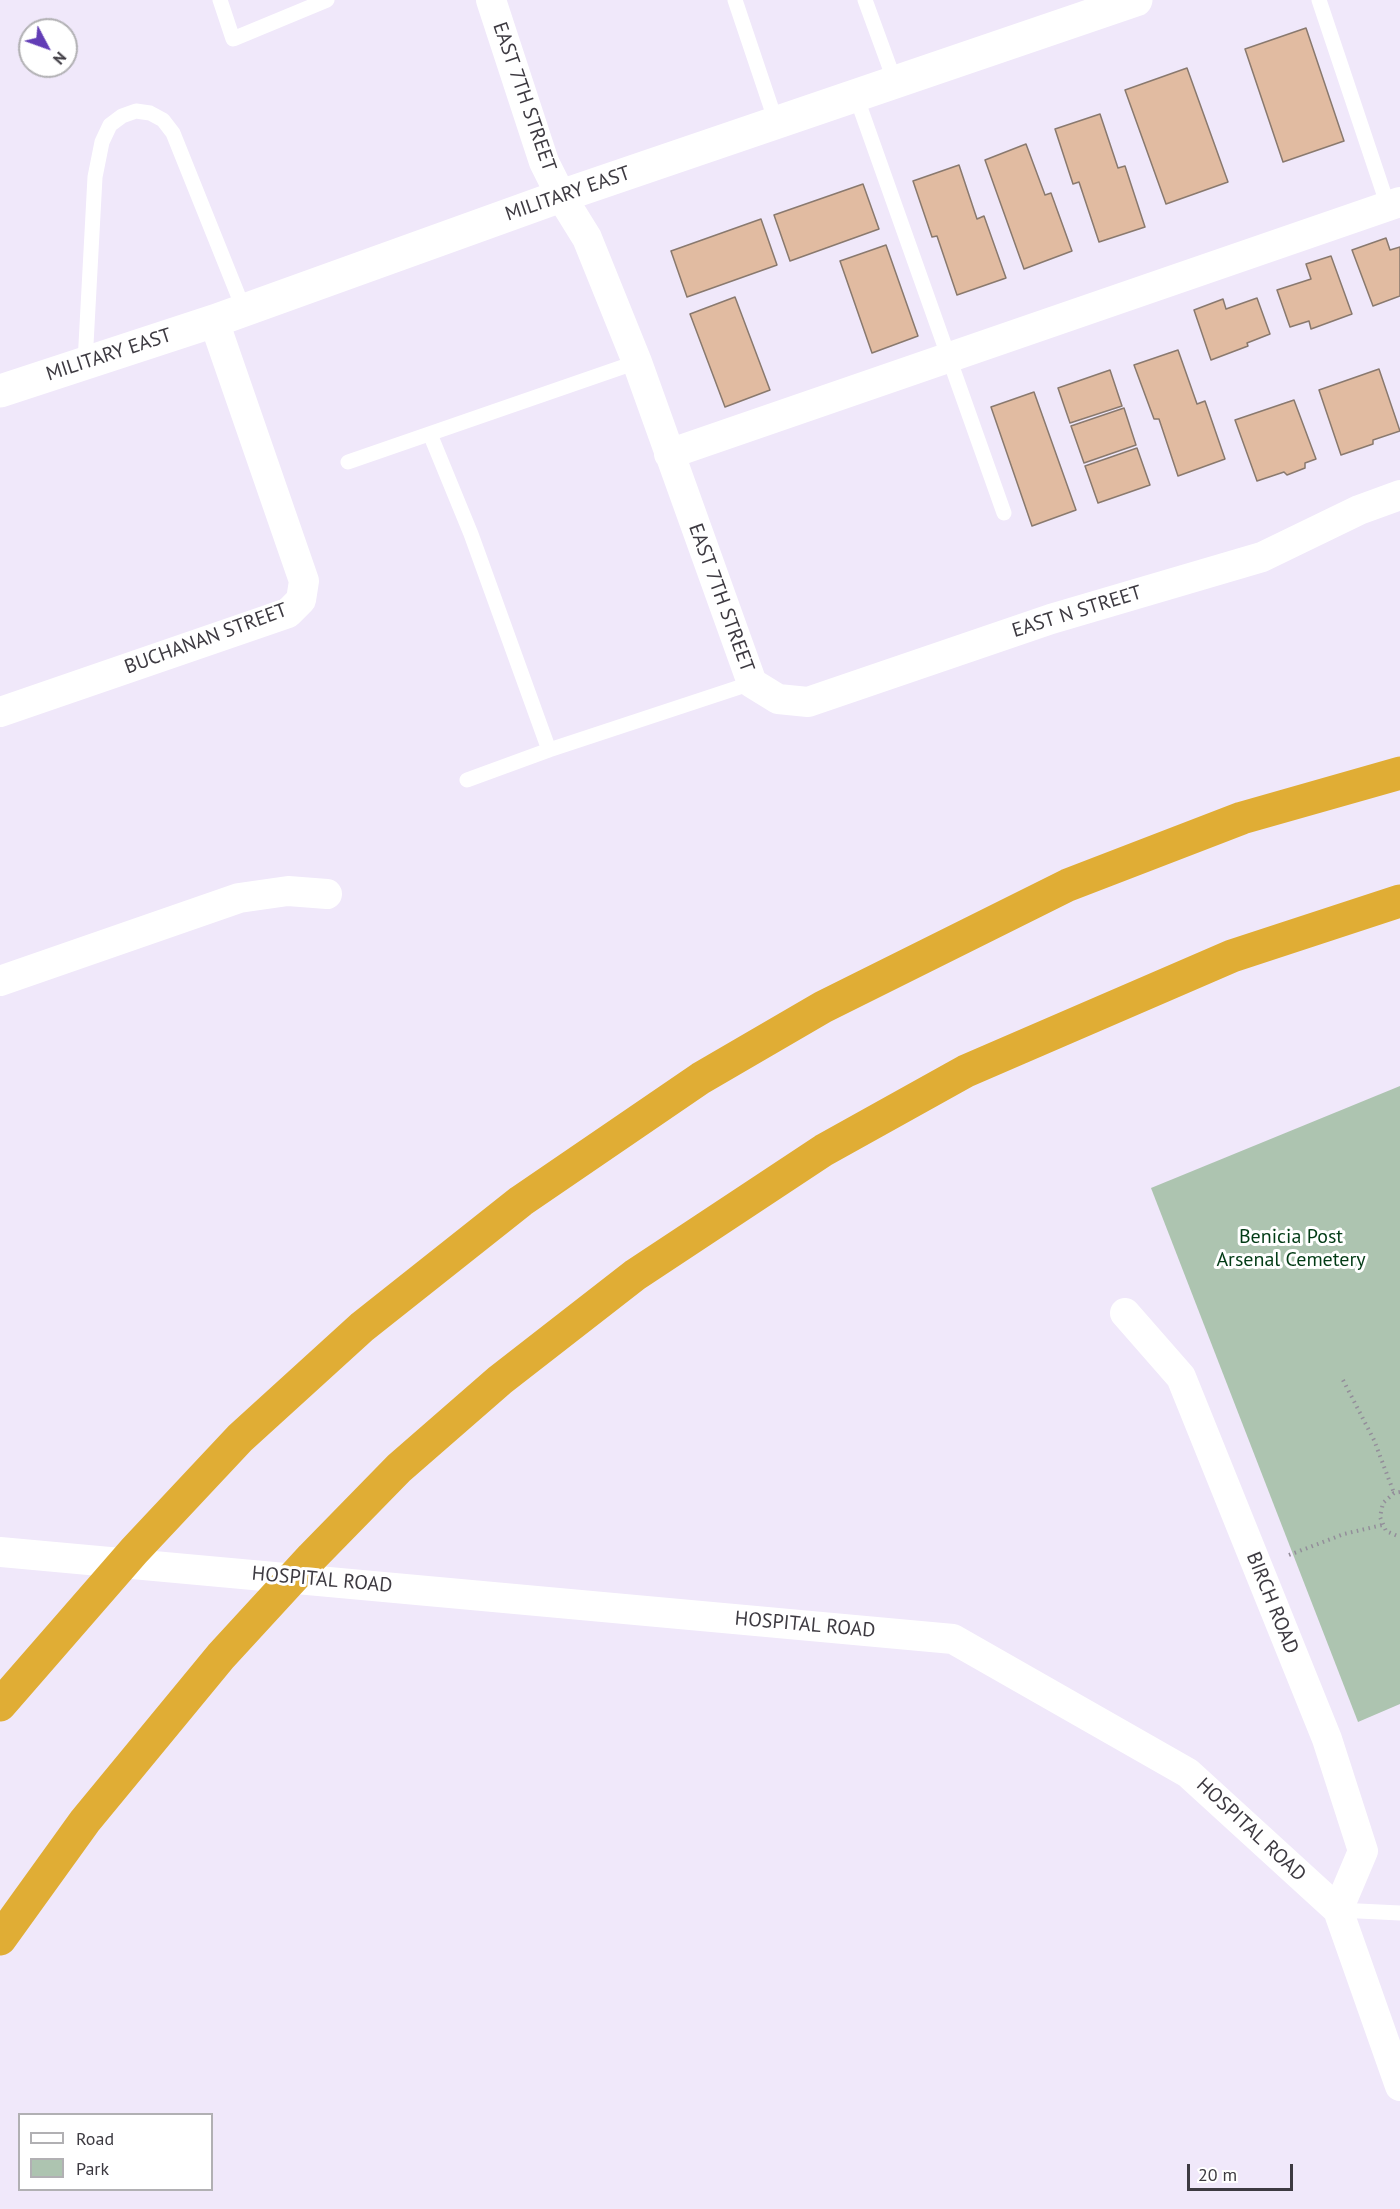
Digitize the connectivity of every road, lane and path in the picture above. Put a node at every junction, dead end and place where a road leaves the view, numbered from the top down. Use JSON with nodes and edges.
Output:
{"nodes":[{"id":1,"x":220,"y":0,"type":"edge"},
{"id":2,"x":491,"y":0,"type":"edge"},
{"id":3,"x":735,"y":0,"type":"edge"},
{"id":4,"x":865,"y":0,"type":"edge"},
{"id":5,"x":1136,"y":0,"type":"edge"},
{"id":6,"x":1319,"y":0,"type":"edge"},
{"id":7,"x":321,"y":1,"type":"edge"},
{"id":8,"x":895,"y":82,"type":"junction"},
{"id":9,"x":856,"y":96,"type":"junction"},
{"id":10,"x":776,"y":122,"type":"junction"},
{"id":11,"x":561,"y":196,"type":"junction"},
{"id":12,"x":1394,"y":204,"type":"edge"},
{"id":13,"x":244,"y":310,"type":"junction"},
{"id":14,"x":214,"y":321,"type":"junction"},
{"id":15,"x":949,"y":357,"type":"junction"},
{"id":16,"x":636,"y":362,"type":"junction"},
{"id":17,"x":85,"y":363,"type":"junction"},
{"id":18,"x":0,"y":391,"type":"edge"},
{"id":19,"x":430,"y":434,"type":"junction"},
{"id":20,"x":669,"y":454,"type":"junction"},
{"id":21,"x":348,"y":462,"type":"dead end"},
{"id":22,"x":1400,"y":495,"type":"edge"},
{"id":23,"x":1004,"y":513,"type":"dead end"},
{"id":24,"x":752,"y":683,"type":"junction"},
{"id":25,"x":0,"y":712,"type":"edge"},
{"id":26,"x":549,"y":750,"type":"junction"},
{"id":27,"x":1400,"y":773,"type":"edge"},
{"id":28,"x":467,"y":780,"type":"dead end"},
{"id":29,"x":327,"y":894,"type":"dead end"},
{"id":30,"x":1400,"y":901,"type":"edge"},
{"id":31,"x":0,"y":981,"type":"edge"},
{"id":32,"x":1125,"y":1313,"type":"dead end"},
{"id":33,"x":1343,"y":1380,"type":"dead end"},
{"id":34,"x":1400,"y":1492,"type":"edge"},
{"id":35,"x":1394,"y":1493,"type":"junction"},
{"id":36,"x":1382,"y":1524,"type":"junction"},
{"id":37,"x":1400,"y":1537,"type":"edge"},
{"id":38,"x":0,"y":1552,"type":"edge"},
{"id":39,"x":1258,"y":1567,"type":"junction"},
{"id":40,"x":27,"y":1676,"type":"junction"},
{"id":41,"x":0,"y":1705,"type":"edge"},
{"id":42,"x":0,"y":1720,"type":"edge"},
{"id":43,"x":1338,"y":1910,"type":"junction"},
{"id":44,"x":1400,"y":1913,"type":"edge"},
{"id":45,"x":0,"y":1939,"type":"edge"},
{"id":46,"x":1400,"y":2086,"type":"edge"}],
"edges":[{"from":1,"to":7,"type":"lane"},
{"from":2,"to":11,"type":"street","name":"EAST 7TH STREET"},
{"from":3,"to":10,"type":"lane"},
{"from":4,"to":8,"type":"lane"},
{"from":5,"to":8,"type":"main road","name":"MILITARY EAST"},
{"from":6,"to":12,"type":"lane"},
{"from":8,"to":9,"type":"main road","name":"MILITARY EAST"},
{"from":9,"to":10,"type":"main road","name":"MILITARY EAST"},
{"from":9,"to":15,"type":"lane"},
{"from":10,"to":11,"type":"main road","name":"MILITARY EAST"},
{"from":11,"to":13,"type":"main road","name":"MILITARY EAST"},
{"from":11,"to":16,"type":"street","name":"EAST 7TH STREET"},
{"from":12,"to":15,"type":"street"},
{"from":13,"to":14,"type":"main road","name":"MILITARY EAST"},
{"from":13,"to":17,"type":"lane"},
{"from":14,"to":17,"type":"main road","name":"MILITARY EAST"},
{"from":14,"to":25,"type":"street","name":"BUCHANAN STREET"},
{"from":15,"to":20,"type":"street"},
{"from":15,"to":23,"type":"lane"},
{"from":16,"to":19,"type":"lane"},
{"from":16,"to":20,"type":"street","name":"EAST 7TH STREET"},
{"from":17,"to":18,"type":"main road","name":"MILITARY EAST"},
{"from":19,"to":21,"type":"lane"},
{"from":19,"to":26,"type":"lane"},
{"from":20,"to":24,"type":"street","name":"EAST 7TH STREET"},
{"from":22,"to":24,"type":"street","name":"EAST N STREET"},
{"from":24,"to":26,"type":"lane","name":"EAST 7TH STREET"},
{"from":26,"to":28,"type":"lane","name":"EAST 7TH STREET"},
{"from":27,"to":40,"type":"highway"},
{"from":29,"to":31,"type":"street"},
{"from":30,"to":45,"type":"highway"},
{"from":32,"to":39,"type":"street","name":"BIRCH ROAD"},
{"from":33,"to":35,"type":"path"},
{"from":34,"to":35,"type":"path"},
{"from":35,"to":36,"type":"path"},
{"from":36,"to":37,"type":"path"},
{"from":36,"to":39,"type":"path"},
{"from":38,"to":43,"type":"street","name":"HOSPITAL ROAD"},
{"from":39,"to":43,"type":"street","name":"BIRCH ROAD"},
{"from":40,"to":41,"type":"highway"},
{"from":40,"to":42,"type":"highway"},
{"from":43,"to":44,"type":"lane"},
{"from":43,"to":46,"type":"street","name":"HOSPITAL ROAD"}]}
